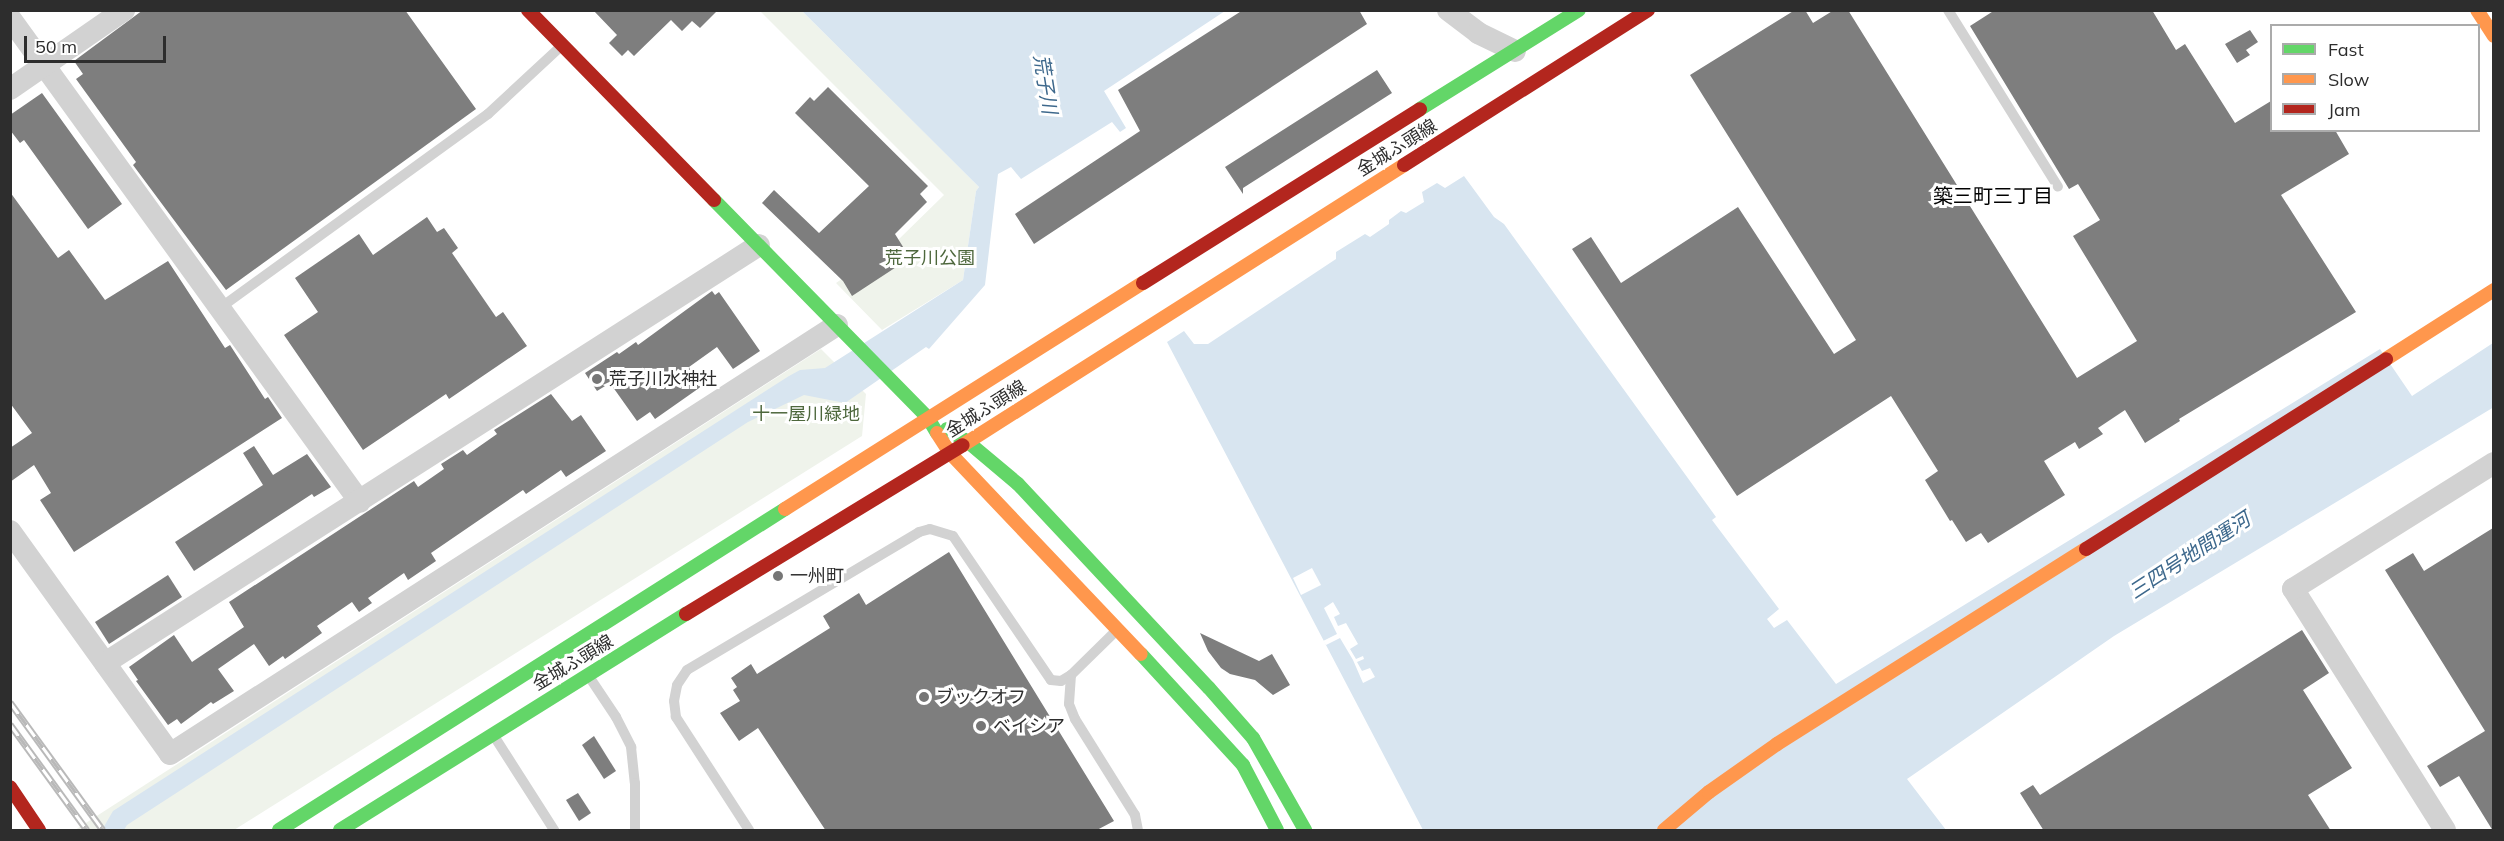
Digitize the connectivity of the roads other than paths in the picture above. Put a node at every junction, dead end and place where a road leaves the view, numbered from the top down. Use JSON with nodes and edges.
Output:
{"nodes":[{"id":1,"x":124,"y":10,"type":"edge"},
{"id":2,"x":528,"y":10,"type":"edge"},
{"id":3,"x":1448,"y":10,"type":"edge"},
{"id":4,"x":1579,"y":10,"type":"edge"},
{"id":5,"x":1648,"y":10,"type":"edge"},
{"id":6,"x":1948,"y":10,"type":"edge"},
{"id":7,"x":2477,"y":10,"type":"edge"},
{"id":8,"x":10,"y":18,"type":"edge"},
{"id":9,"x":2493,"y":36,"type":"edge"},
{"id":10,"x":562,"y":45,"type":"junction"},
{"id":11,"x":1515,"y":51,"type":"junction"},
{"id":12,"x":45,"y":65,"type":"junction"},
{"id":13,"x":10,"y":89,"type":"edge"},
{"id":14,"x":2058,"y":187,"type":"dead end"},
{"id":15,"x":759,"y":245,"type":"junction"},
{"id":16,"x":2493,"y":290,"type":"edge"},
{"id":17,"x":220,"y":308,"type":"junction"},
{"id":18,"x":837,"y":325,"type":"junction"},
{"id":19,"x":928,"y":418,"type":"junction"},
{"id":20,"x":968,"y":441,"type":"junction"},
{"id":21,"x":950,"y":453,"type":"junction"},
{"id":22,"x":2493,"y":464,"type":"edge"},
{"id":23,"x":360,"y":502,"type":"junction"},
{"id":24,"x":10,"y":531,"type":"edge"},
{"id":25,"x":1135,"y":612,"type":"junction"},
{"id":26,"x":1118,"y":628,"type":"junction"},
{"id":27,"x":105,"y":663,"type":"junction"},
{"id":28,"x":588,"y":675,"type":"junction"},
{"id":29,"x":1071,"y":675,"type":"junction"},
{"id":30,"x":492,"y":733,"type":"junction"},
{"id":31,"x":10,"y":787,"type":"edge"},
{"id":32,"x":39,"y":831,"type":"edge"},
{"id":33,"x":279,"y":831,"type":"edge"},
{"id":34,"x":340,"y":831,"type":"edge"},
{"id":35,"x":554,"y":831,"type":"edge"},
{"id":36,"x":636,"y":831,"type":"edge"},
{"id":37,"x":749,"y":831,"type":"edge"},
{"id":38,"x":1138,"y":831,"type":"edge"},
{"id":39,"x":1277,"y":831,"type":"edge"},
{"id":40,"x":1305,"y":831,"type":"edge"},
{"id":41,"x":1665,"y":831,"type":"edge"},
{"id":42,"x":2445,"y":831,"type":"edge"}],
"edges":[{"from":1,"to":12,"type":"street"},
{"from":2,"to":10,"type":"main road"},
{"from":3,"to":11,"type":"street"},
{"from":4,"to":11,"type":"main road","name":"金城ふ頭線"},
{"from":5,"to":20,"type":"main road","name":"金城ふ頭線"},
{"from":6,"to":14,"type":"lane"},
{"from":7,"to":9,"type":"main road"},
{"from":8,"to":12,"type":"street"},
{"from":10,"to":15,"type":"main road"},
{"from":10,"to":17,"type":"lane"},
{"from":11,"to":19,"type":"main road","name":"金城ふ頭線"},
{"from":12,"to":13,"type":"street"},
{"from":12,"to":17,"type":"street"},
{"from":15,"to":18,"type":"main road"},
{"from":15,"to":23,"type":"street"},
{"from":16,"to":41,"type":"main road"},
{"from":17,"to":23,"type":"street"},
{"from":18,"to":19,"type":"main road"},
{"from":18,"to":27,"type":"street"},
{"from":19,"to":20,"type":"main road"},
{"from":19,"to":21,"type":"main road"},
{"from":19,"to":33,"type":"main road","name":"金城ふ頭線"},
{"from":20,"to":21,"type":"main road","name":"金城ふ頭線"},
{"from":20,"to":25,"type":"main road"},
{"from":21,"to":26,"type":"main road"},
{"from":21,"to":28,"type":"main road","name":"金城ふ頭線"},
{"from":22,"to":42,"type":"street"},
{"from":23,"to":27,"type":"street"},
{"from":24,"to":27,"type":"street"},
{"from":25,"to":26,"type":"lane"},
{"from":25,"to":40,"type":"main road"},
{"from":26,"to":29,"type":"lane"},
{"from":26,"to":39,"type":"main road"},
{"from":28,"to":30,"type":"main road","name":"金城ふ頭線"},
{"from":28,"to":36,"type":"lane"},
{"from":29,"to":37,"type":"lane"},
{"from":29,"to":38,"type":"lane"},
{"from":30,"to":34,"type":"main road","name":"金城ふ頭線"},
{"from":30,"to":35,"type":"lane"},
{"from":31,"to":32,"type":"main road"}]}
